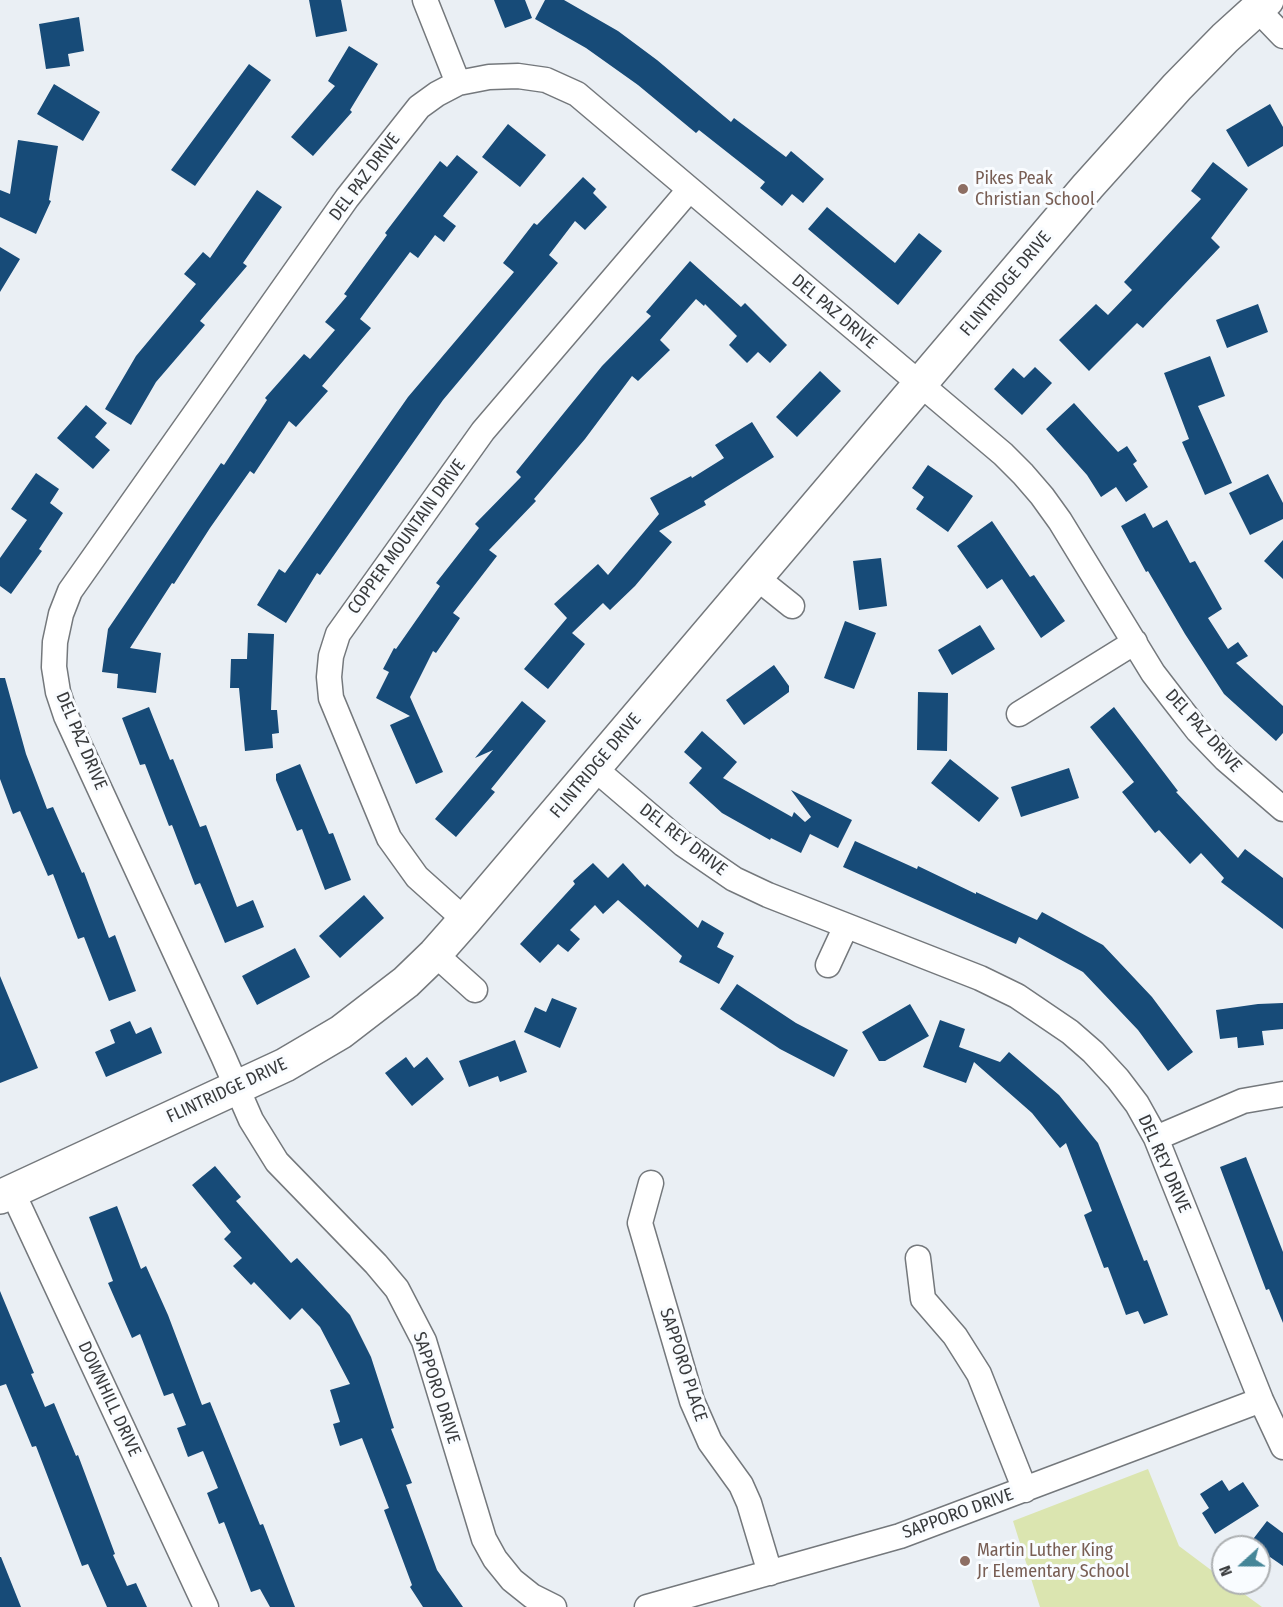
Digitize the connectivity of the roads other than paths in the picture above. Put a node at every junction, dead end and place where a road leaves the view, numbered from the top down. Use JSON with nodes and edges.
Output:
{"nodes":[{"id":1,"x":425,"y":0,"type":"edge"},
{"id":2,"x":1262,"y":4,"type":"edge"},
{"id":3,"x":1283,"y":36,"type":"edge"},
{"id":4,"x":458,"y":83,"type":"junction"},
{"id":5,"x":689,"y":189,"type":"junction"},
{"id":6,"x":920,"y":385,"type":"junction"},
{"id":7,"x":757,"y":578,"type":"junction"},
{"id":8,"x":792,"y":606,"type":"dead end"},
{"id":9,"x":1135,"y":642,"type":"junction"},
{"id":10,"x":1019,"y":714,"type":"dead end"},
{"id":11,"x":594,"y":768,"type":"junction"},
{"id":12,"x":1283,"y":809,"type":"edge"},
{"id":13,"x":465,"y":920,"type":"junction"},
{"id":14,"x":846,"y":926,"type":"junction"},
{"id":15,"x":435,"y":954,"type":"junction"},
{"id":16,"x":828,"y":965,"type":"dead end"},
{"id":17,"x":475,"y":990,"type":"dead end"},
{"id":18,"x":237,"y":1087,"type":"junction"},
{"id":19,"x":1283,"y":1094,"type":"edge"},
{"id":20,"x":1156,"y":1138,"type":"junction"},
{"id":21,"x":651,"y":1183,"type":"dead end"},
{"id":22,"x":6,"y":1194,"type":"edge"},
{"id":23,"x":918,"y":1258,"type":"dead end"},
{"id":24,"x":1261,"y":1400,"type":"junction"},
{"id":25,"x":1283,"y":1447,"type":"edge"},
{"id":26,"x":1025,"y":1490,"type":"junction"},
{"id":27,"x":770,"y":1572,"type":"junction"},
{"id":28,"x":206,"y":1607,"type":"edge"},
{"id":29,"x":554,"y":1607,"type":"edge"},
{"id":30,"x":647,"y":1607,"type":"edge"}],
"edges":[{"from":1,"to":4,"type":"street"},
{"from":2,"to":3,"type":"street"},
{"from":2,"to":6,"type":"street","name":"FLINTRIDGE DRIVE"},
{"from":4,"to":5,"type":"street","name":"DEL PAZ DRIVE"},
{"from":4,"to":18,"type":"street","name":"DEL PAZ DRIVE"},
{"from":5,"to":6,"type":"street","name":"DEL PAZ DRIVE"},
{"from":5,"to":13,"type":"street","name":"COPPER MOUNTAIN DRIVE"},
{"from":6,"to":7,"type":"street","name":"FLINTRIDGE DRIVE"},
{"from":6,"to":9,"type":"street","name":"DEL PAZ DRIVE"},
{"from":7,"to":8,"type":"street"},
{"from":7,"to":11,"type":"street","name":"FLINTRIDGE DRIVE"},
{"from":9,"to":10,"type":"street"},
{"from":9,"to":12,"type":"street","name":"DEL PAZ DRIVE"},
{"from":11,"to":13,"type":"street","name":"FLINTRIDGE DRIVE"},
{"from":11,"to":14,"type":"street","name":"DEL REY DRIVE"},
{"from":13,"to":15,"type":"street","name":"FLINTRIDGE DRIVE"},
{"from":14,"to":16,"type":"street"},
{"from":14,"to":20,"type":"street","name":"DEL REY DRIVE"},
{"from":15,"to":17,"type":"street"},
{"from":15,"to":18,"type":"street","name":"FLINTRIDGE DRIVE"},
{"from":18,"to":22,"type":"street","name":"FLINTRIDGE DRIVE"},
{"from":18,"to":29,"type":"street","name":"SAPPORO DRIVE"},
{"from":19,"to":20,"type":"street"},
{"from":20,"to":24,"type":"street","name":"DEL REY DRIVE"},
{"from":21,"to":27,"type":"street","name":"SAPPORO PLACE"},
{"from":22,"to":28,"type":"street","name":"DOWNHILL DRIVE"},
{"from":23,"to":26,"type":"street"},
{"from":24,"to":25,"type":"street","name":"DEL REY DRIVE"},
{"from":24,"to":26,"type":"street","name":"SAPPORO DRIVE"},
{"from":26,"to":27,"type":"street","name":"SAPPORO DRIVE"},
{"from":27,"to":30,"type":"street","name":"SAPPORO DRIVE"}]}
